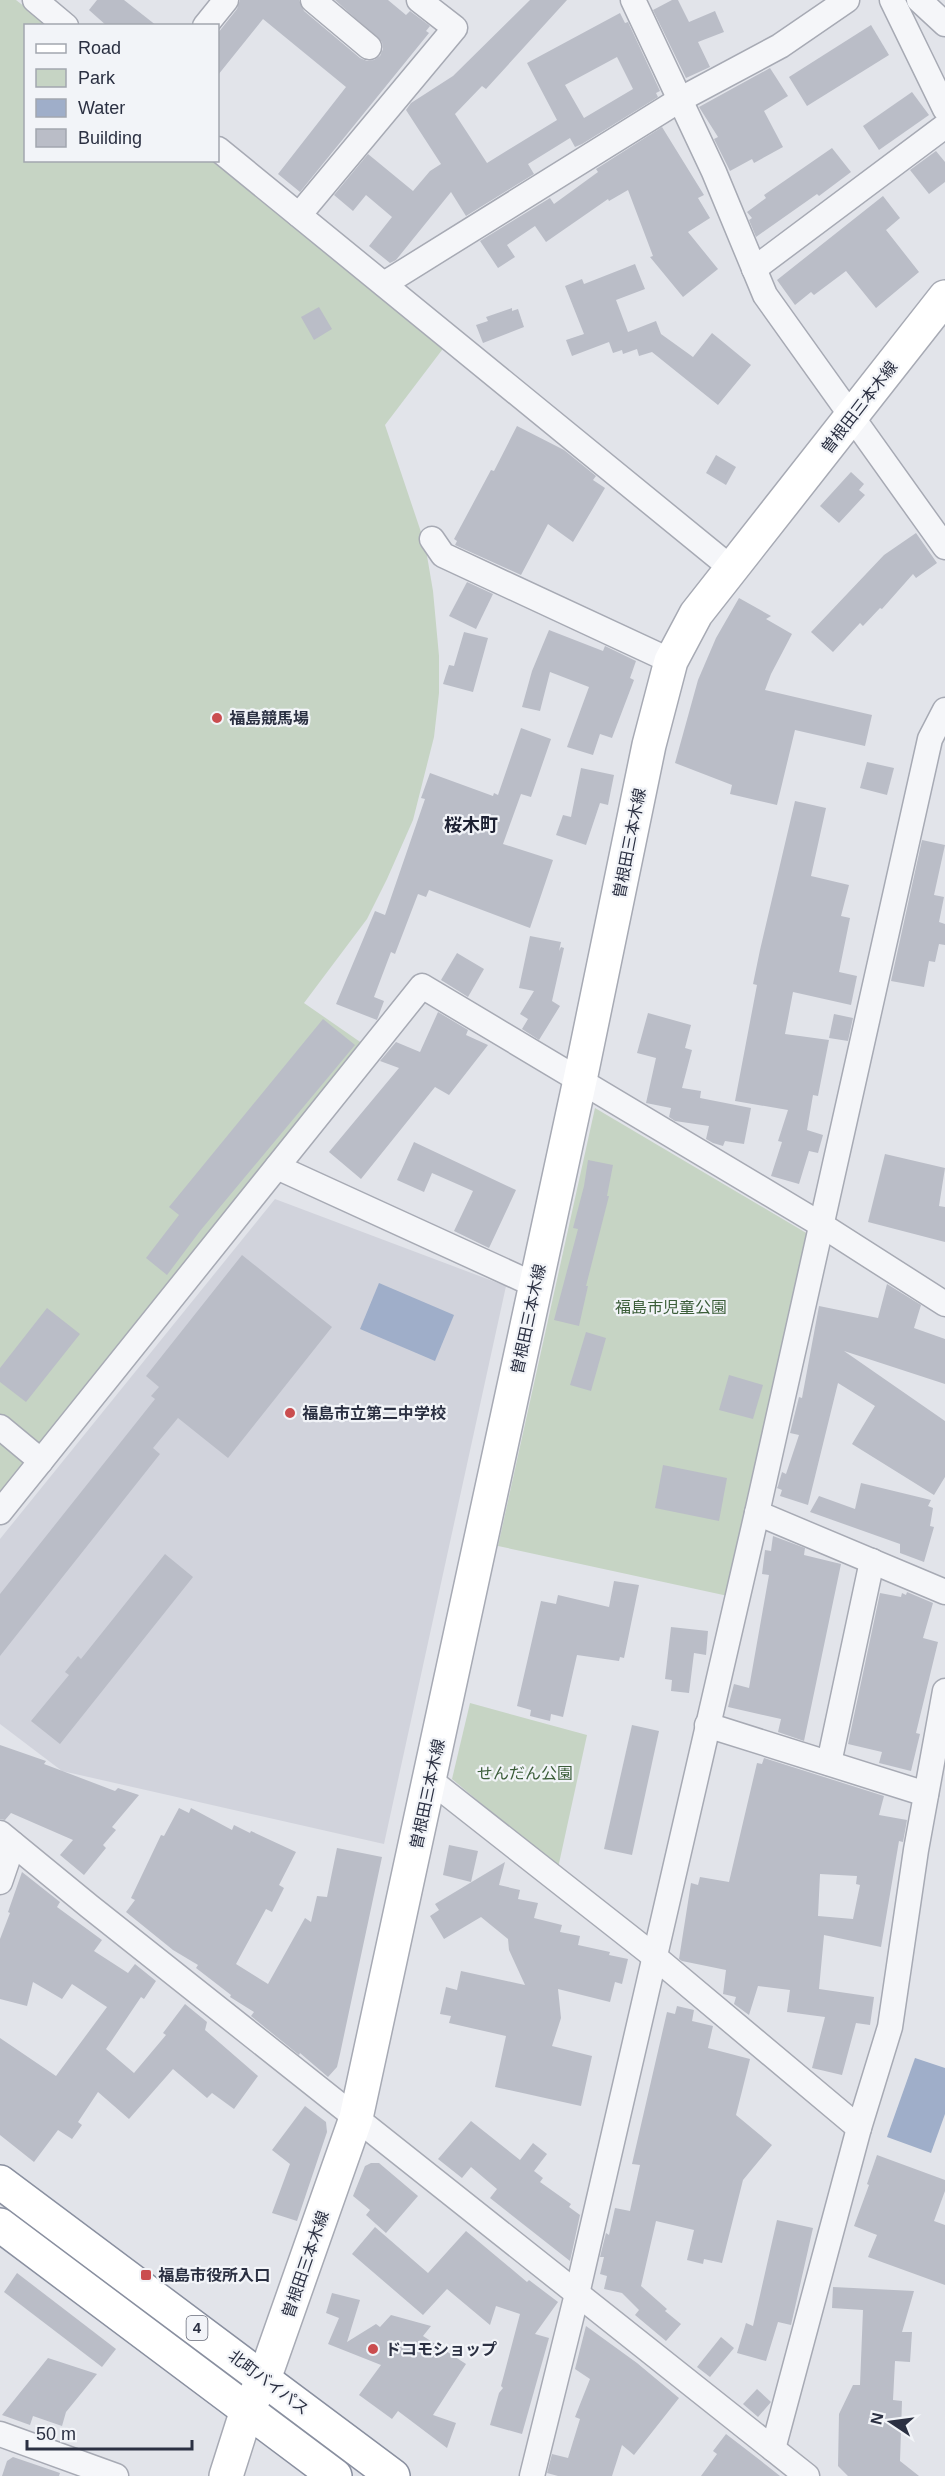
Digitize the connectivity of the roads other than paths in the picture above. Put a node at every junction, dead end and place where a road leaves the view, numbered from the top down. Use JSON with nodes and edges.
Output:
{"nodes":[{"id":1,"x":35,"y":0,"type":"edge"},
{"id":2,"x":226,"y":0,"type":"edge"},
{"id":3,"x":313,"y":0,"type":"edge"},
{"id":4,"x":419,"y":0,"type":"edge"},
{"id":5,"x":633,"y":0,"type":"edge"},
{"id":6,"x":847,"y":0,"type":"edge"},
{"id":7,"x":892,"y":0,"type":"edge"},
{"id":8,"x":919,"y":0,"type":"edge"},
{"id":9,"x":64,"y":24,"type":"edge"},
{"id":10,"x":207,"y":24,"type":"edge"},
{"id":11,"x":945,"y":24,"type":"edge"},
{"id":12,"x":369,"y":47,"type":"dead end"},
{"id":13,"x":681,"y":99,"type":"junction"},
{"id":14,"x":945,"y":109,"type":"edge"},
{"id":15,"x":945,"y":126,"type":"edge"},
{"id":16,"x":219,"y":150,"type":"edge"},
{"id":17,"x":299,"y":215,"type":"junction"},
{"id":18,"x":754,"y":269,"type":"junction"},
{"id":19,"x":384,"y":284,"type":"junction"},
{"id":20,"x":945,"y":297,"type":"edge"},
{"id":21,"x":852,"y":417,"type":"junction"},
{"id":22,"x":432,"y":539,"type":"dead end"},
{"id":23,"x":945,"y":547,"type":"edge"},
{"id":24,"x":731,"y":568,"type":"junction"},
{"id":25,"x":672,"y":661,"type":"junction"},
{"id":26,"x":945,"y":710,"type":"edge"},
{"id":27,"x":580,"y":1080,"type":"junction"},
{"id":28,"x":277,"y":1167,"type":"junction"},
{"id":29,"x":820,"y":1224,"type":"junction"},
{"id":30,"x":534,"y":1286,"type":"junction"},
{"id":31,"x":945,"y":1304,"type":"edge"},
{"id":32,"x":0,"y":1427,"type":"edge"},
{"id":33,"x":41,"y":1461,"type":"junction"},
{"id":34,"x":0,"y":1512,"type":"edge"},
{"id":35,"x":757,"y":1513,"type":"junction"},
{"id":36,"x":872,"y":1561,"type":"junction"},
{"id":37,"x":945,"y":1592,"type":"edge"},
{"id":38,"x":945,"y":1691,"type":"edge"},
{"id":39,"x":707,"y":1725,"type":"junction"},
{"id":40,"x":829,"y":1763,"type":"junction"},
{"id":41,"x":430,"y":1780,"type":"junction"},
{"id":42,"x":926,"y":1794,"type":"junction"},
{"id":43,"x":7,"y":1838,"type":"edge"},
{"id":44,"x":0,"y":1882,"type":"edge"},
{"id":45,"x":655,"y":1957,"type":"junction"},
{"id":46,"x":356,"y":2118,"type":"junction"},
{"id":47,"x":859,"y":2128,"type":"junction"},
{"id":48,"x":0,"y":2182,"type":"edge"},
{"id":49,"x":0,"y":2225,"type":"edge"},
{"id":50,"x":577,"y":2294,"type":"junction"},
{"id":51,"x":264,"y":2379,"type":"junction"},
{"id":52,"x":247,"y":2410,"type":"junction"},
{"id":53,"x":0,"y":2434,"type":"edge"},
{"id":54,"x":773,"y":2449,"type":"junction"},
{"id":55,"x":116,"y":2476,"type":"edge"},
{"id":56,"x":226,"y":2476,"type":"edge"},
{"id":57,"x":335,"y":2476,"type":"edge"},
{"id":58,"x":393,"y":2476,"type":"edge"},
{"id":59,"x":532,"y":2476,"type":"edge"},
{"id":60,"x":807,"y":2476,"type":"edge"}],
"edges":[{"from":1,"to":9,"type":"street"},
{"from":2,"to":10,"type":"street"},
{"from":3,"to":12,"type":"street"},
{"from":4,"to":17,"type":"street"},
{"from":5,"to":13,"type":"street"},
{"from":6,"to":13,"type":"street"},
{"from":7,"to":14,"type":"street"},
{"from":8,"to":11,"type":"street"},
{"from":13,"to":18,"type":"street"},
{"from":13,"to":19,"type":"street"},
{"from":15,"to":18,"type":"street"},
{"from":16,"to":17,"type":"street"},
{"from":17,"to":19,"type":"street"},
{"from":18,"to":21,"type":"street"},
{"from":19,"to":24,"type":"street"},
{"from":20,"to":21,"type":"main road","name":"曽根田三本木線"},
{"from":21,"to":23,"type":"street"},
{"from":21,"to":24,"type":"main road","name":"曽根田三本木線"},
{"from":22,"to":25,"type":"street"},
{"from":24,"to":25,"type":"main road","name":"曽根田三本木線"},
{"from":25,"to":27,"type":"main road","name":"曽根田三本木線"},
{"from":26,"to":29,"type":"street"},
{"from":27,"to":28,"type":"street"},
{"from":27,"to":29,"type":"street"},
{"from":27,"to":30,"type":"main road","name":"曽根田三本木線"},
{"from":28,"to":30,"type":"street"},
{"from":28,"to":33,"type":"street"},
{"from":29,"to":31,"type":"street"},
{"from":29,"to":35,"type":"street"},
{"from":30,"to":41,"type":"main road","name":"曽根田三本木線"},
{"from":32,"to":33,"type":"street"},
{"from":33,"to":34,"type":"street"},
{"from":35,"to":36,"type":"street"},
{"from":35,"to":39,"type":"street"},
{"from":36,"to":37,"type":"street"},
{"from":36,"to":40,"type":"street"},
{"from":38,"to":42,"type":"street"},
{"from":39,"to":40,"type":"street"},
{"from":39,"to":45,"type":"street"},
{"from":40,"to":42,"type":"street"},
{"from":41,"to":45,"type":"street"},
{"from":41,"to":46,"type":"main road","name":"曽根田三本木線"},
{"from":42,"to":47,"type":"street"},
{"from":43,"to":44,"type":"street"},
{"from":43,"to":46,"type":"street"},
{"from":45,"to":47,"type":"street"},
{"from":45,"to":50,"type":"street"},
{"from":46,"to":50,"type":"street"},
{"from":46,"to":51,"type":"main road","name":"曽根田三本木線"},
{"from":47,"to":54,"type":"street"},
{"from":48,"to":51,"type":"main road","name":"北町バイパス","number":"4"},
{"from":49,"to":52,"type":"main road","number":"4"},
{"from":50,"to":54,"type":"street"},
{"from":50,"to":59,"type":"street"},
{"from":51,"to":52,"type":"main road","name":"曽根田三本木線"},
{"from":51,"to":58,"type":"main road","name":"北町バイパス","number":"4"},
{"from":52,"to":56,"type":"main road","name":"曽根田三本木線"},
{"from":52,"to":57,"type":"main road","number":"4"},
{"from":53,"to":55,"type":"street"},
{"from":54,"to":60,"type":"street"}]}
